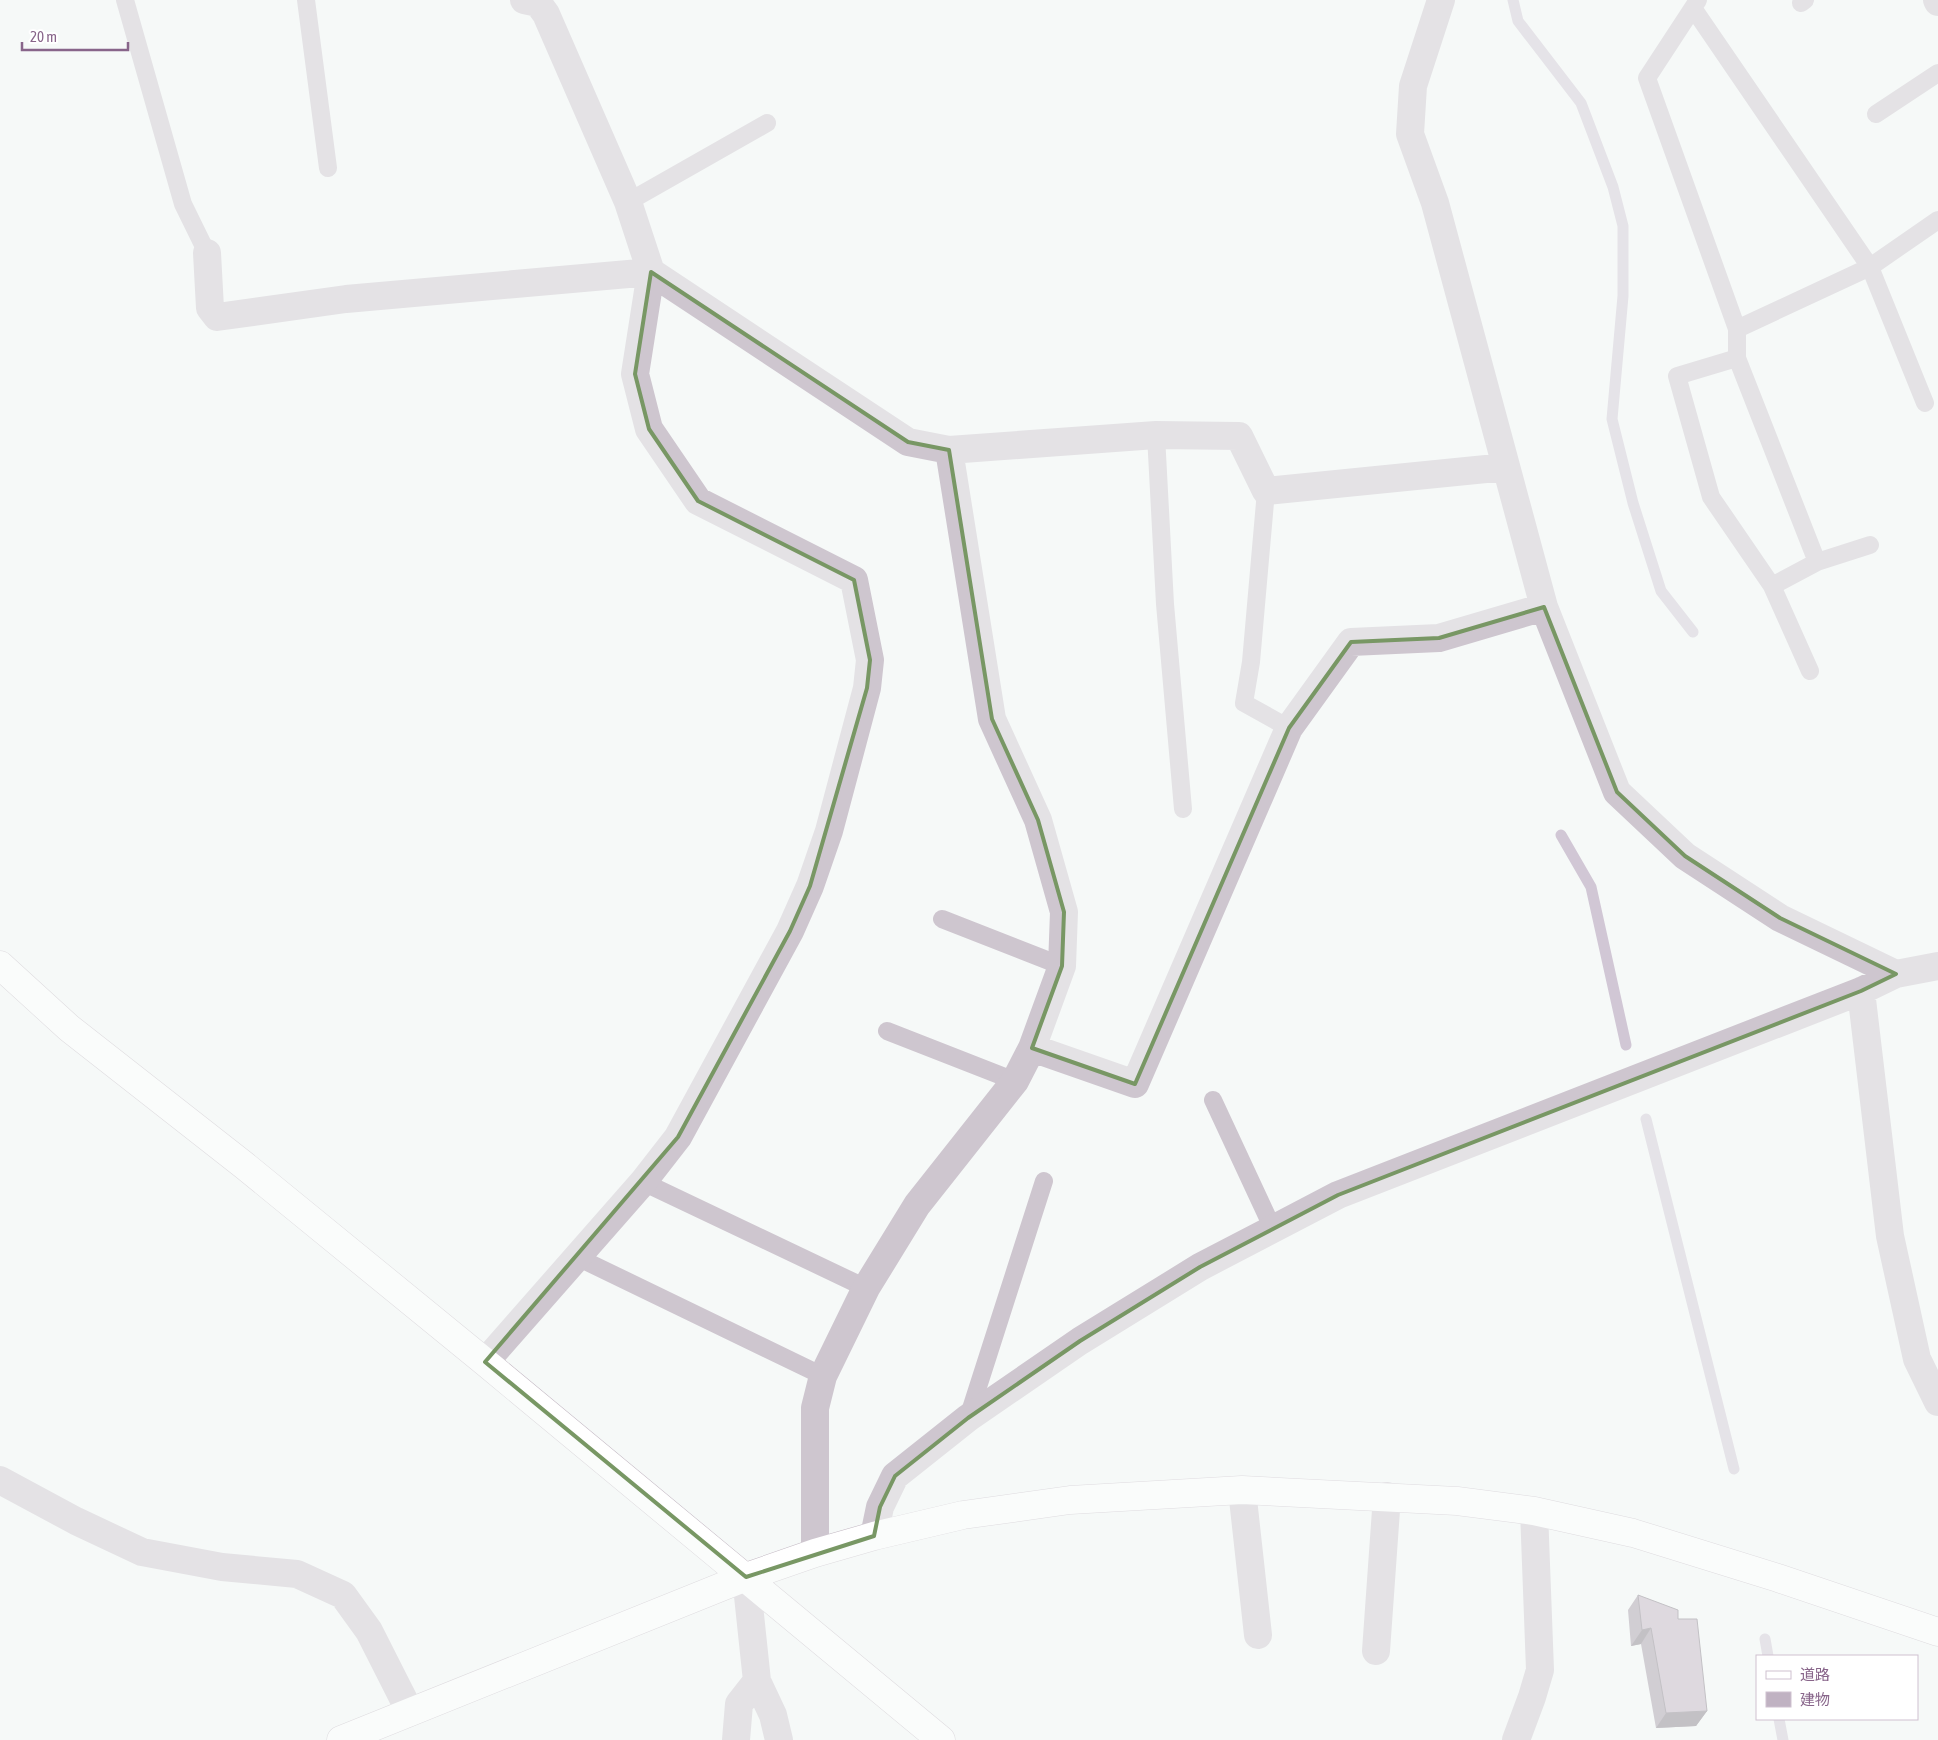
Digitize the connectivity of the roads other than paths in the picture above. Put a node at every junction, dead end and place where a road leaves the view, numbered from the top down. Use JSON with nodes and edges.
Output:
{"nodes":[{"id":1,"x":125,"y":0,"type":"edge"},
{"id":2,"x":306,"y":0,"type":"edge"},
{"id":3,"x":1441,"y":0,"type":"edge"},
{"id":4,"x":536,"y":1,"type":"edge"},
{"id":5,"x":1696,"y":4,"type":"edge"},
{"id":6,"x":1938,"y":73,"type":"edge"},
{"id":7,"x":1876,"y":114,"type":"dead end"},
{"id":8,"x":767,"y":123,"type":"dead end"},
{"id":9,"x":328,"y":168,"type":"dead end"},
{"id":10,"x":628,"y":202,"type":"junction"},
{"id":11,"x":1938,"y":220,"type":"edge"},
{"id":12,"x":207,"y":253,"type":"joint"},
{"id":13,"x":1870,"y":267,"type":"junction"},
{"id":14,"x":651,"y":272,"type":"junction"},
{"id":15,"x":1737,"y":329,"type":"junction"},
{"id":16,"x":1737,"y":358,"type":"junction"},
{"id":17,"x":1925,"y":403,"type":"dead end"},
{"id":18,"x":1156,"y":435,"type":"junction"},
{"id":19,"x":949,"y":450,"type":"junction"},
{"id":20,"x":1506,"y":467,"type":"junction"},
{"id":21,"x":1266,"y":491,"type":"junction"},
{"id":22,"x":1870,"y":545,"type":"dead end"},
{"id":23,"x":1817,"y":562,"type":"junction"},
{"id":24,"x":1772,"y":586,"type":"junction"},
{"id":25,"x":1544,"y":607,"type":"junction"},
{"id":26,"x":1810,"y":671,"type":"dead end"},
{"id":27,"x":1289,"y":728,"type":"junction"},
{"id":28,"x":1183,"y":809,"type":"dead end"},
{"id":29,"x":942,"y":919,"type":"dead end"},
{"id":30,"x":0,"y":965,"type":"edge"},
{"id":31,"x":1062,"y":966,"type":"junction"},
{"id":32,"x":1938,"y":966,"type":"edge"},
{"id":33,"x":1896,"y":974,"type":"junction"},
{"id":34,"x":1861,"y":991,"type":"junction"},
{"id":35,"x":887,"y":1031,"type":"dead end"},
{"id":36,"x":1032,"y":1048,"type":"junction"},
{"id":37,"x":1015,"y":1082,"type":"junction"},
{"id":38,"x":1212,"y":1100,"type":"dead end"},
{"id":39,"x":1044,"y":1181,"type":"dead end"},
{"id":40,"x":643,"y":1182,"type":"junction"},
{"id":41,"x":1273,"y":1229,"type":"junction"},
{"id":42,"x":577,"y":1257,"type":"junction"},
{"id":43,"x":866,"y":1288,"type":"junction"},
{"id":44,"x":485,"y":1362,"type":"junction"},
{"id":45,"x":823,"y":1376,"type":"junction"},
{"id":46,"x":1938,"y":1402,"type":"edge"},
{"id":47,"x":968,"y":1418,"type":"junction"},
{"id":48,"x":0,"y":1480,"type":"edge"},
{"id":49,"x":1242,"y":1490,"type":"junction"},
{"id":50,"x":1387,"y":1496,"type":"junction"},
{"id":51,"x":1534,"y":1511,"type":"junction"},
{"id":52,"x":874,"y":1536,"type":"junction"},
{"id":53,"x":815,"y":1553,"type":"junction"},
{"id":54,"x":746,"y":1577,"type":"junction"},
{"id":55,"x":1938,"y":1632,"type":"edge"},
{"id":56,"x":1258,"y":1635,"type":"dead end"},
{"id":57,"x":1376,"y":1651,"type":"dead end"},
{"id":58,"x":757,"y":1681,"type":"junction"},
{"id":59,"x":410,"y":1712,"type":"junction"},
{"id":60,"x":934,"y":1737,"type":"edge"},
{"id":61,"x":341,"y":1740,"type":"edge"},
{"id":62,"x":736,"y":1740,"type":"edge"},
{"id":63,"x":779,"y":1740,"type":"edge"},
{"id":64,"x":1516,"y":1740,"type":"edge"}],
"edges":[{"from":1,"to":12,"type":"lane"},
{"from":2,"to":9,"type":"lane"},
{"from":3,"to":20,"type":"street"},
{"from":4,"to":10,"type":"street"},
{"from":5,"to":13,"type":"lane"},
{"from":5,"to":15,"type":"lane"},
{"from":6,"to":7,"type":"lane"},
{"from":8,"to":10,"type":"lane"},
{"from":10,"to":14,"type":"street"},
{"from":11,"to":13,"type":"lane"},
{"from":12,"to":14,"type":"street"},
{"from":13,"to":15,"type":"lane"},
{"from":13,"to":17,"type":"lane"},
{"from":14,"to":19,"type":"street"},
{"from":14,"to":40,"type":"street"},
{"from":15,"to":16,"type":"lane"},
{"from":16,"to":23,"type":"lane"},
{"from":16,"to":24,"type":"lane"},
{"from":18,"to":19,"type":"street"},
{"from":18,"to":21,"type":"street"},
{"from":18,"to":28,"type":"lane"},
{"from":19,"to":31,"type":"street"},
{"from":20,"to":21,"type":"street"},
{"from":20,"to":25,"type":"street"},
{"from":21,"to":27,"type":"lane"},
{"from":22,"to":23,"type":"lane"},
{"from":23,"to":24,"type":"lane"},
{"from":24,"to":26,"type":"lane"},
{"from":25,"to":27,"type":"street"},
{"from":25,"to":33,"type":"street"},
{"from":27,"to":36,"type":"street"},
{"from":29,"to":31,"type":"lane"},
{"from":30,"to":44,"type":"street"},
{"from":31,"to":36,"type":"street"},
{"from":32,"to":33,"type":"street"},
{"from":33,"to":34,"type":"street"},
{"from":34,"to":41,"type":"street"},
{"from":34,"to":46,"type":"street"},
{"from":35,"to":37,"type":"lane"},
{"from":36,"to":37,"type":"street"},
{"from":37,"to":43,"type":"street"},
{"from":38,"to":41,"type":"lane"},
{"from":39,"to":47,"type":"lane"},
{"from":40,"to":42,"type":"street"},
{"from":40,"to":43,"type":"lane"},
{"from":41,"to":47,"type":"street"},
{"from":42,"to":44,"type":"street"},
{"from":42,"to":45,"type":"lane"},
{"from":43,"to":45,"type":"street"},
{"from":44,"to":54,"type":"street"},
{"from":45,"to":53,"type":"street"},
{"from":47,"to":52,"type":"street"},
{"from":48,"to":59,"type":"street"},
{"from":49,"to":50,"type":"street"},
{"from":49,"to":52,"type":"street"},
{"from":49,"to":56,"type":"street"},
{"from":50,"to":51,"type":"street"},
{"from":50,"to":57,"type":"street"},
{"from":51,"to":55,"type":"street"},
{"from":51,"to":64,"type":"street"},
{"from":52,"to":53,"type":"street"},
{"from":53,"to":54,"type":"street"},
{"from":54,"to":58,"type":"street"},
{"from":54,"to":59,"type":"street"},
{"from":54,"to":60,"type":"street"},
{"from":58,"to":62,"type":"street"},
{"from":58,"to":63,"type":"street"},
{"from":59,"to":61,"type":"street"}]}
